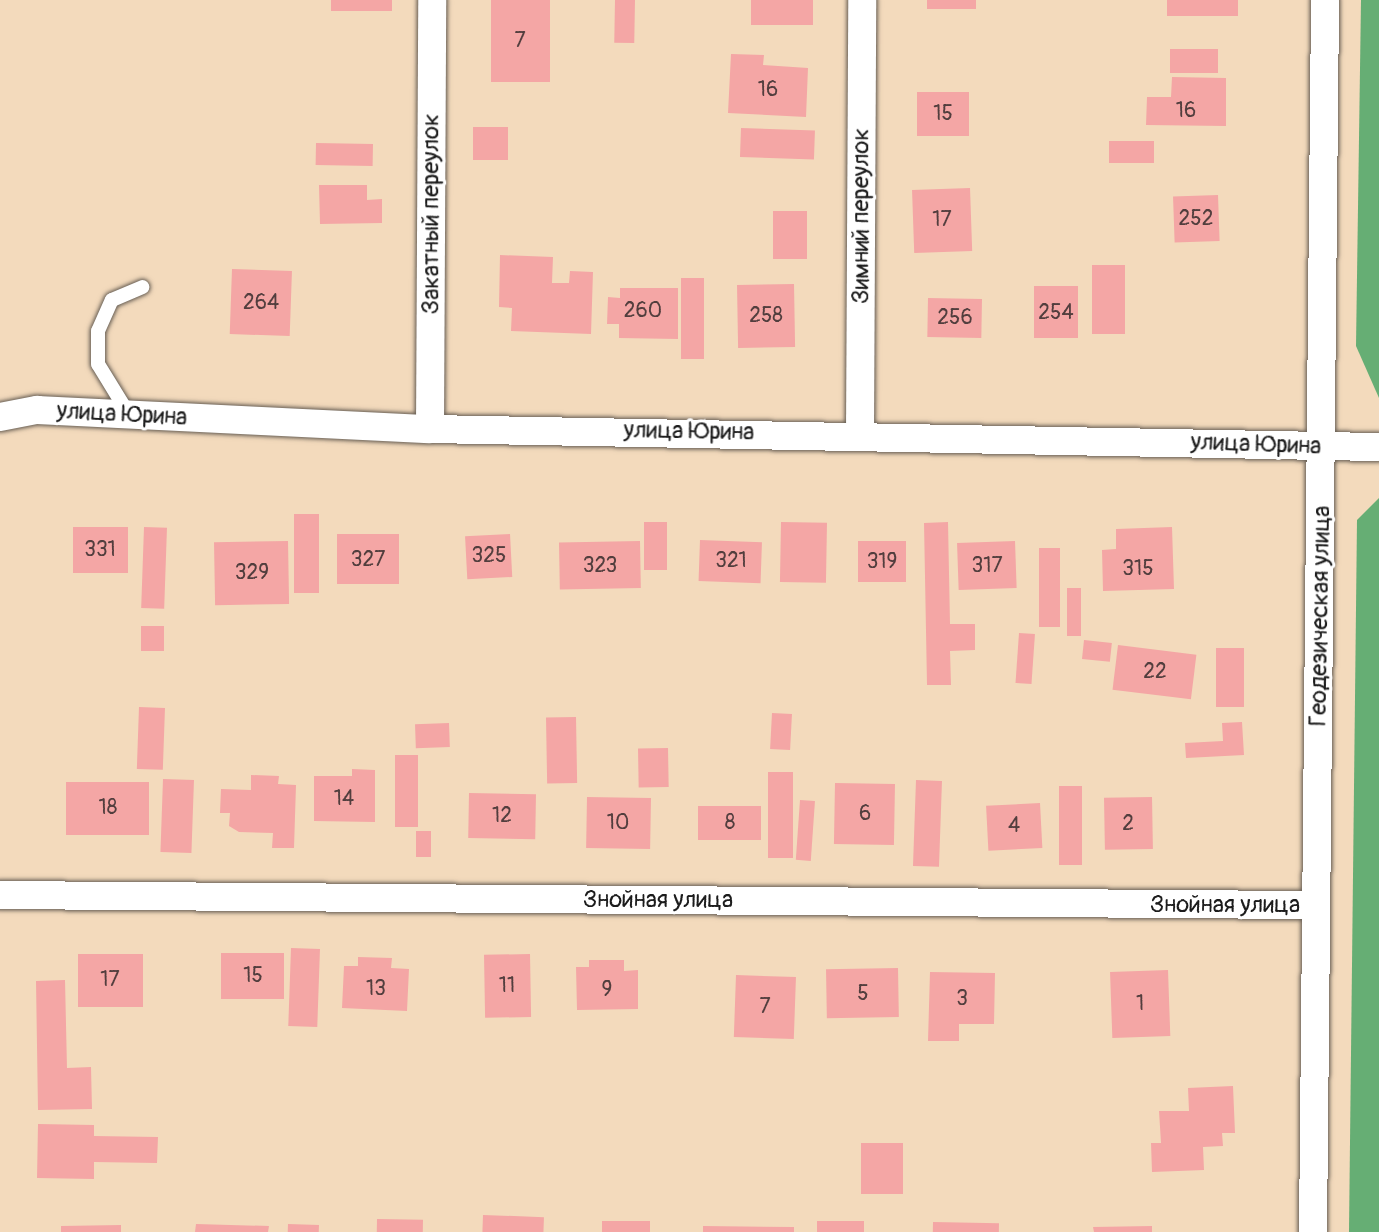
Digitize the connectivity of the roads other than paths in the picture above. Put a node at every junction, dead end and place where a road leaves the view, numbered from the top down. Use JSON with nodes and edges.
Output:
{"nodes":[{"id":1,"x":432,"y":0,"type":"edge"},
{"id":2,"x":862,"y":0,"type":"edge"},
{"id":3,"x":1325,"y":0,"type":"edge"},
{"id":4,"x":142,"y":287,"type":"dead end"},
{"id":5,"x":129,"y":414,"type":"junction"},
{"id":6,"x":0,"y":417,"type":"edge"},
{"id":7,"x":430,"y":429,"type":"junction"},
{"id":8,"x":860,"y":433,"type":"junction"},
{"id":9,"x":1322,"y":446,"type":"junction"},
{"id":10,"x":1379,"y":447,"type":"edge"},
{"id":11,"x":0,"y":895,"type":"edge"},
{"id":12,"x":1315,"y":905,"type":"junction"},
{"id":13,"x":1313,"y":1232,"type":"edge"}],
"edges":[{"from":1,"to":7,"type":"street","name":"Закатный переулок"},
{"from":2,"to":8,"type":"street","name":"Зимний переулок"},
{"from":3,"to":9,"type":"street","name":"Геодезическая улица"},
{"from":4,"to":5,"type":"lane"},
{"from":5,"to":6,"type":"street","name":"улица Юрина"},
{"from":5,"to":7,"type":"street","name":"улица Юрина"},
{"from":7,"to":8,"type":"street","name":"улица Юрина"},
{"from":8,"to":9,"type":"street","name":"улица Юрина"},
{"from":9,"to":10,"type":"street","name":"улица Юрина"},
{"from":9,"to":12,"type":"street","name":"Геодезическая улица"},
{"from":11,"to":12,"type":"street","name":"Знойная улица"},
{"from":12,"to":13,"type":"street","name":"Геодезическая улица"}]}
